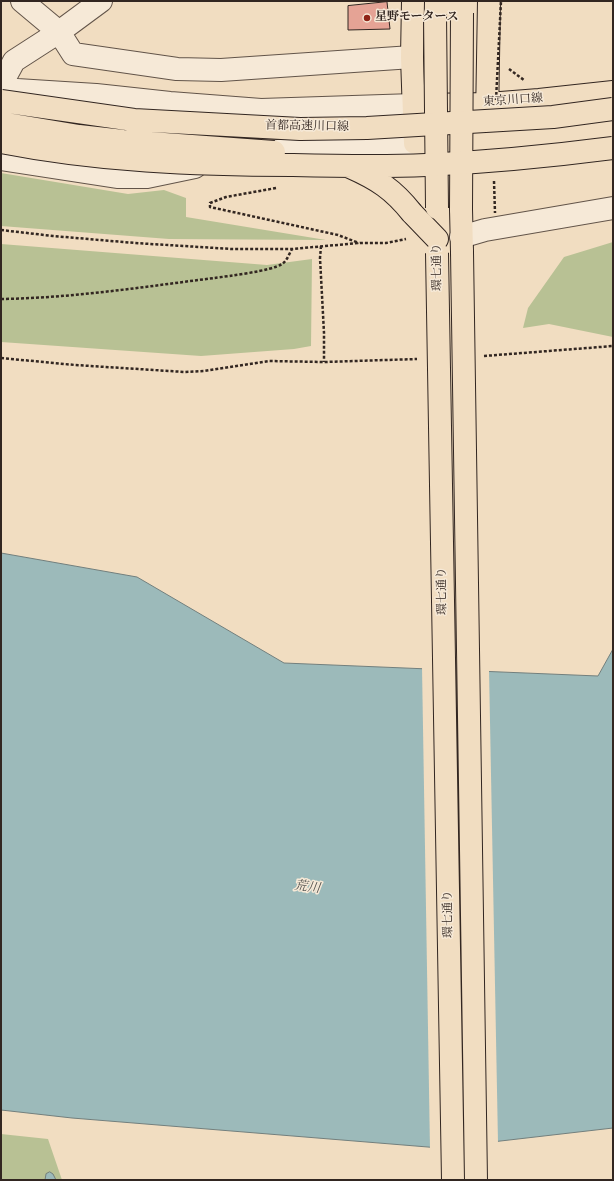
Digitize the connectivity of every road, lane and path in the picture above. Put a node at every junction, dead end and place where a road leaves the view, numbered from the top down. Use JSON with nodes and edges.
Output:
{"nodes":[{"id":1,"x":22,"y":1,"type":"edge"},
{"id":2,"x":101,"y":1,"type":"edge"},
{"id":3,"x":413,"y":1,"type":"edge"},
{"id":4,"x":489,"y":1,"type":"edge"},
{"id":5,"x":462,"y":7,"type":"edge"},
{"id":6,"x":435,"y":8,"type":"edge"},
{"id":7,"x":59,"y":32,"type":"junction"},
{"id":8,"x":412,"y":56,"type":"junction"},
{"id":9,"x":1,"y":85,"type":"edge"},
{"id":10,"x":1,"y":89,"type":"edge"},
{"id":11,"x":613,"y":92,"type":"edge"},
{"id":12,"x":1,"y":102,"type":"edge"},
{"id":13,"x":488,"y":104,"type":"junction"},
{"id":14,"x":414,"y":105,"type":"junction"},
{"id":15,"x":613,"y":109,"type":"edge"},
{"id":16,"x":1,"y":123,"type":"edge"},
{"id":17,"x":613,"y":130,"type":"edge"},
{"id":18,"x":1,"y":134,"type":"edge"},
{"id":19,"x":1,"y":142,"type":"edge"},
{"id":20,"x":486,"y":142,"type":"junction"},
{"id":21,"x":415,"y":143,"type":"junction"},
{"id":22,"x":613,"y":148,"type":"edge"},
{"id":23,"x":233,"y":157,"type":"junction"},
{"id":24,"x":1,"y":159,"type":"edge"},
{"id":25,"x":277,"y":188,"type":"dead end"},
{"id":26,"x":613,"y":208,"type":"edge"},
{"id":27,"x":1,"y":230,"type":"edge"},
{"id":28,"x":359,"y":243,"type":"junction"},
{"id":29,"x":409,"y":243,"type":"dead end"},
{"id":30,"x":462,"y":245,"type":"junction"},
{"id":31,"x":321,"y":246,"type":"junction"},
{"id":32,"x":437,"y":246,"type":"junction"},
{"id":33,"x":292,"y":249,"type":"junction"},
{"id":34,"x":1,"y":299,"type":"edge"},
{"id":35,"x":613,"y":346,"type":"edge"},
{"id":36,"x":484,"y":356,"type":"dead end"},
{"id":37,"x":1,"y":358,"type":"edge"},
{"id":38,"x":420,"y":359,"type":"dead end"},
{"id":39,"x":324,"y":362,"type":"junction"},
{"id":40,"x":453,"y":1180,"type":"edge"},
{"id":41,"x":476,"y":1180,"type":"edge"}],
"edges":[{"from":1,"to":7,"type":"street"},
{"from":2,"to":7,"type":"street"},
{"from":3,"to":8,"type":"main road"},
{"from":4,"to":13,"type":"main road"},
{"from":5,"to":30,"type":"main road","name":"環七通り","bridge":true},
{"from":6,"to":32,"type":"main road","name":"環七通り","bridge":true},
{"from":7,"to":8,"type":"street"},
{"from":7,"to":9,"type":"street"},
{"from":8,"to":14,"type":"main road"},
{"from":10,"to":14,"type":"street"},
{"from":11,"to":13,"type":"main road","name":"東京川口線"},
{"from":12,"to":15,"type":"main road","name":"首都高速川口線","bridge":true},
{"from":13,"to":14,"type":"main road","name":"東京川口線"},
{"from":13,"to":20,"type":"main road"},
{"from":14,"to":21,"type":"main road"},
{"from":16,"to":32,"type":"main road","bridge":true},
{"from":17,"to":20,"type":"main road"},
{"from":18,"to":23,"type":"main road"},
{"from":19,"to":22,"type":"main road","bridge":true},
{"from":20,"to":21,"type":"main road"},
{"from":21,"to":23,"type":"street"},
{"from":23,"to":24,"type":"street"},
{"from":25,"to":28,"type":"path"},
{"from":26,"to":30,"type":"street"},
{"from":27,"to":33,"type":"path"},
{"from":28,"to":29,"type":"path"},
{"from":28,"to":31,"type":"path"},
{"from":30,"to":41,"type":"main road","name":"環七通り","bridge":true},
{"from":31,"to":33,"type":"path"},
{"from":31,"to":39,"type":"path"},
{"from":32,"to":40,"type":"main road","name":"環七通り","bridge":true},
{"from":33,"to":34,"type":"path"},
{"from":35,"to":36,"type":"path"},
{"from":37,"to":39,"type":"path"},
{"from":38,"to":39,"type":"path"}]}
